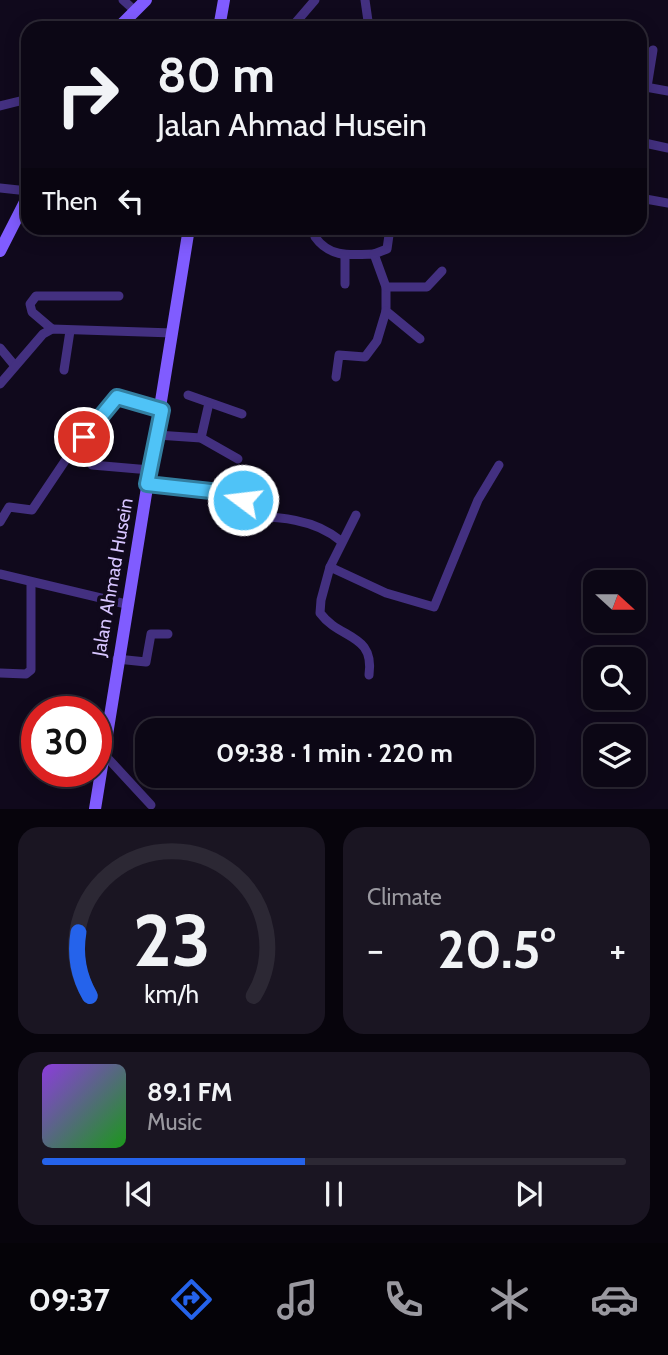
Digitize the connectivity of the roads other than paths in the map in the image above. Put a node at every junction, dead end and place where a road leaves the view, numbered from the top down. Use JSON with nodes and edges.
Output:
{"nodes":[{"id":1,"x":146,"y":0,"type":"edge"},
{"id":2,"x":224,"y":0,"type":"edge"},
{"id":3,"x":315,"y":0,"type":"edge"},
{"id":4,"x":365,"y":0,"type":"edge"},
{"id":5,"x":128,"y":5,"type":"edge"},
{"id":6,"x":220,"y":21,"type":"edge"},
{"id":7,"x":297,"y":21,"type":"edge"},
{"id":8,"x":368,"y":21,"type":"edge"},
{"id":9,"x":653,"y":51,"type":"dead end"},
{"id":10,"x":647,"y":75,"type":"edge"},
{"id":11,"x":647,"y":88,"type":"edge"},
{"id":12,"x":668,"y":91,"type":"edge"},
{"id":13,"x":21,"y":101,"type":"edge"},
{"id":14,"x":0,"y":106,"type":"edge"},
{"id":15,"x":647,"y":144,"type":"edge"},
{"id":16,"x":668,"y":148,"type":"edge"},
{"id":17,"x":0,"y":188,"type":"edge"},
{"id":18,"x":21,"y":190,"type":"edge"},
{"id":19,"x":647,"y":200,"type":"edge"},
{"id":20,"x":668,"y":204,"type":"edge"},
{"id":21,"x":21,"y":210,"type":"edge"},
{"id":22,"x":189,"y":235,"type":"edge"},
{"id":23,"x":389,"y":235,"type":"edge"},
{"id":24,"x":315,"y":237,"type":"dead end"},
{"id":25,"x":0,"y":251,"type":"edge"},
{"id":26,"x":374,"y":254,"type":"junction"},
{"id":27,"x":345,"y":255,"type":"junction"},
{"id":28,"x":442,"y":271,"type":"dead end"},
{"id":29,"x":345,"y":284,"type":"dead end"},
{"id":30,"x":386,"y":287,"type":"junction"},
{"id":31,"x":119,"y":296,"type":"dead end"},
{"id":32,"x":386,"y":311,"type":"junction"},
{"id":33,"x":52,"y":328,"type":"junction"},
{"id":34,"x":70,"y":331,"type":"junction"},
{"id":35,"x":173,"y":333,"type":"junction"},
{"id":36,"x":420,"y":339,"type":"dead end"},
{"id":37,"x":0,"y":348,"type":"edge"},
{"id":38,"x":15,"y":366,"type":"junction"},
{"id":39,"x":64,"y":370,"type":"dead end"},
{"id":40,"x":336,"y":377,"type":"dead end"},
{"id":41,"x":0,"y":384,"type":"edge"},
{"id":42,"x":188,"y":395,"type":"dead end"},
{"id":43,"x":209,"y":403,"type":"junction"},
{"id":44,"x":162,"y":410,"type":"junction"},
{"id":45,"x":242,"y":414,"type":"dead end"},
{"id":46,"x":157,"y":435,"type":"junction"},
{"id":47,"x":201,"y":438,"type":"junction"},
{"id":48,"x":238,"y":459,"type":"dead end"},
{"id":49,"x":92,"y":465,"type":"dead end"},
{"id":50,"x":499,"y":465,"type":"dead end"},
{"id":51,"x":150,"y":470,"type":"junction"},
{"id":52,"x":147,"y":484,"type":"junction"},
{"id":53,"x":356,"y":515,"type":"dead end"},
{"id":54,"x":0,"y":522,"type":"edge"},
{"id":55,"x":341,"y":541,"type":"junction"},
{"id":56,"x":330,"y":567,"type":"junction"},
{"id":57,"x":0,"y":574,"type":"edge"},
{"id":58,"x":32,"y":582,"type":"junction"},
{"id":59,"x":126,"y":604,"type":"junction"},
{"id":60,"x":168,"y":634,"type":"dead end"},
{"id":61,"x":117,"y":659,"type":"junction"},
{"id":62,"x":0,"y":673,"type":"edge"},
{"id":63,"x":369,"y":675,"type":"dead end"},
{"id":64,"x":111,"y":696,"type":"edge"},
{"id":65,"x":112,"y":763,"type":"edge"},
{"id":66,"x":98,"y":787,"type":"edge"},
{"id":67,"x":151,"y":805,"type":"dead end"},
{"id":68,"x":95,"y":809,"type":"edge"}],
"edges":[{"from":1,"to":5,"type":"main road"},
{"from":2,"to":6,"type":"main road"},
{"from":3,"to":7,"type":"street"},
{"from":4,"to":8,"type":"street"},
{"from":9,"to":10,"type":"street"},
{"from":11,"to":12,"type":"street"},
{"from":13,"to":14,"type":"street"},
{"from":15,"to":16,"type":"street"},
{"from":17,"to":18,"type":"street"},
{"from":19,"to":20,"type":"street"},
{"from":21,"to":25,"type":"main road"},
{"from":22,"to":35,"type":"main road","name":"Jalan Ahmad Husein"},
{"from":23,"to":26,"type":"street"},
{"from":24,"to":27,"type":"street"},
{"from":26,"to":27,"type":"street"},
{"from":26,"to":30,"type":"street"},
{"from":27,"to":29,"type":"street"},
{"from":28,"to":30,"type":"street"},
{"from":30,"to":32,"type":"street"},
{"from":31,"to":33,"type":"street"},
{"from":32,"to":36,"type":"street"},
{"from":32,"to":40,"type":"street"},
{"from":33,"to":34,"type":"street"},
{"from":33,"to":38,"type":"street"},
{"from":34,"to":35,"type":"street"},
{"from":34,"to":39,"type":"street"},
{"from":35,"to":44,"type":"main road","name":"Jalan Ahmad Husein"},
{"from":37,"to":38,"type":"street"},
{"from":38,"to":41,"type":"street"},
{"from":42,"to":43,"type":"street"},
{"from":43,"to":45,"type":"street"},
{"from":43,"to":47,"type":"street"},
{"from":44,"to":46,"type":"main road","name":"Jalan Ahmad Husein"},
{"from":44,"to":54,"type":"street"},
{"from":46,"to":47,"type":"street"},
{"from":46,"to":51,"type":"main road","name":"Jalan Ahmad Husein"},
{"from":47,"to":48,"type":"street"},
{"from":49,"to":51,"type":"street"},
{"from":50,"to":56,"type":"street"},
{"from":51,"to":52,"type":"main road","name":"Jalan Ahmad Husein"},
{"from":52,"to":55,"type":"street"},
{"from":52,"to":59,"type":"main road","name":"Jalan Ahmad Husein"},
{"from":53,"to":55,"type":"street"},
{"from":55,"to":56,"type":"street"},
{"from":56,"to":63,"type":"street"},
{"from":57,"to":58,"type":"street"},
{"from":58,"to":59,"type":"street"},
{"from":58,"to":62,"type":"street"},
{"from":59,"to":61,"type":"main road","name":"Jalan Ahmad Husein"},
{"from":60,"to":61,"type":"street"},
{"from":61,"to":64,"type":"main road","name":"Jalan Ahmad Husein"},
{"from":65,"to":67,"type":"street"},
{"from":66,"to":68,"type":"main road","name":"Jalan Ahmad Husein"}]}
